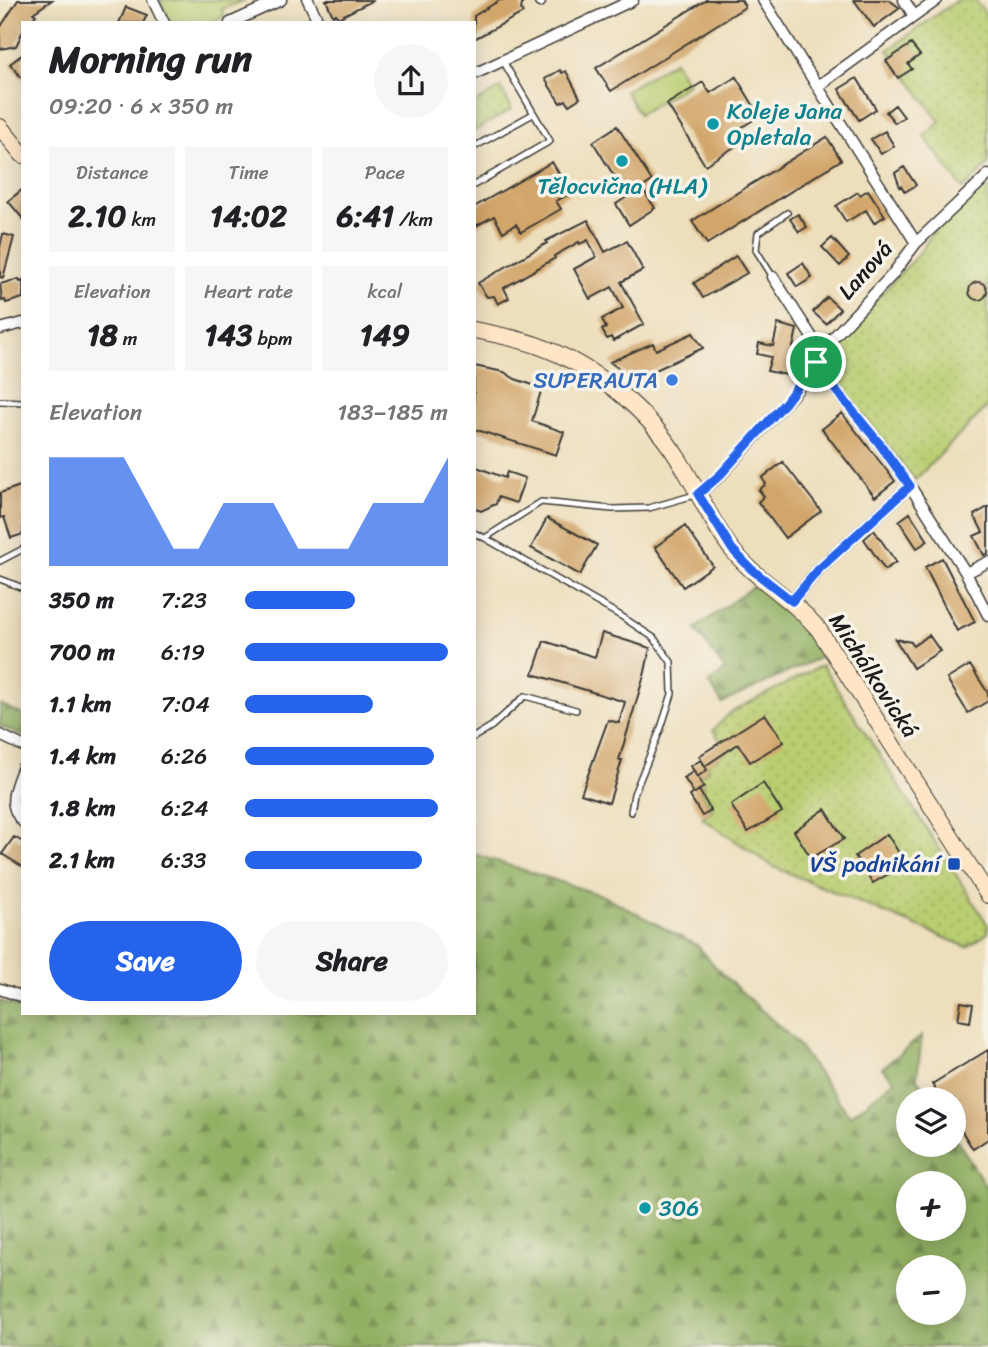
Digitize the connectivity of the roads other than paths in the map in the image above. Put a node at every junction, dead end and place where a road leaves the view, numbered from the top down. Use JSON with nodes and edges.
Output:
{"nodes":[{"id":1,"x":153,"y":0,"type":"edge"},
{"id":2,"x":281,"y":0,"type":"edge"},
{"id":3,"x":308,"y":0,"type":"edge"},
{"id":4,"x":634,"y":0,"type":"edge"},
{"id":5,"x":763,"y":0,"type":"edge"},
{"id":6,"x":904,"y":0,"type":"edge"},
{"id":7,"x":937,"y":0,"type":"edge"},
{"id":8,"x":914,"y":16,"type":"junction"},
{"id":9,"x":163,"y":21,"type":"edge"},
{"id":10,"x":234,"y":21,"type":"edge"},
{"id":11,"x":318,"y":21,"type":"edge"},
{"id":12,"x":503,"y":61,"type":"junction"},
{"id":13,"x":476,"y":73,"type":"edge"},
{"id":14,"x":818,"y":86,"type":"junction"},
{"id":15,"x":533,"y":114,"type":"junction"},
{"id":16,"x":3,"y":130,"type":"edge"},
{"id":17,"x":21,"y":143,"type":"edge"},
{"id":18,"x":476,"y":146,"type":"edge"},
{"id":19,"x":21,"y":152,"type":"edge"},
{"id":20,"x":988,"y":175,"type":"edge"},
{"id":21,"x":476,"y":184,"type":"edge"},
{"id":22,"x":787,"y":213,"type":"dead end"},
{"id":23,"x":916,"y":243,"type":"junction"},
{"id":24,"x":773,"y":277,"type":"joint"},
{"id":25,"x":21,"y":324,"type":"edge"},
{"id":26,"x":0,"y":330,"type":"edge"},
{"id":27,"x":476,"y":331,"type":"edge"},
{"id":28,"x":816,"y":362,"type":"junction"},
{"id":29,"x":0,"y":401,"type":"edge"},
{"id":30,"x":21,"y":402,"type":"edge"},
{"id":31,"x":910,"y":486,"type":"junction"},
{"id":32,"x":698,"y":494,"type":"junction"},
{"id":33,"x":476,"y":534,"type":"edge"},
{"id":34,"x":485,"y":538,"type":"junction"},
{"id":35,"x":21,"y":550,"type":"edge"},
{"id":36,"x":0,"y":562,"type":"edge"},
{"id":37,"x":988,"y":562,"type":"edge"},
{"id":38,"x":966,"y":573,"type":"junction"},
{"id":39,"x":0,"y":579,"type":"edge"},
{"id":40,"x":21,"y":588,"type":"edge"},
{"id":41,"x":792,"y":601,"type":"junction"},
{"id":42,"x":988,"y":615,"type":"edge"},
{"id":43,"x":576,"y":710,"type":"dead end"},
{"id":44,"x":0,"y":735,"type":"edge"},
{"id":45,"x":476,"y":736,"type":"edge"},
{"id":46,"x":21,"y":745,"type":"edge"},
{"id":47,"x":21,"y":772,"type":"edge"},
{"id":48,"x":631,"y":812,"type":"dead end"},
{"id":49,"x":21,"y":819,"type":"edge"},
{"id":50,"x":988,"y":895,"type":"edge"},
{"id":51,"x":0,"y":989,"type":"edge"},
{"id":52,"x":21,"y":996,"type":"edge"}],
"edges":[{"from":1,"to":9,"type":"street"},
{"from":2,"to":10,"type":"street"},
{"from":3,"to":11,"type":"street"},
{"from":4,"to":12,"type":"street"},
{"from":5,"to":14,"type":"street"},
{"from":6,"to":8,"type":"street"},
{"from":7,"to":8,"type":"street"},
{"from":8,"to":14,"type":"street"},
{"from":12,"to":13,"type":"street"},
{"from":12,"to":15,"type":"lane"},
{"from":14,"to":23,"type":"street"},
{"from":15,"to":18,"type":"lane"},
{"from":15,"to":21,"type":"lane"},
{"from":16,"to":17,"type":"street"},
{"from":16,"to":19,"type":"street"},
{"from":20,"to":23,"type":"street","name":"Lanová"},
{"from":22,"to":24,"type":"lane"},
{"from":23,"to":28,"type":"street","name":"Lanová"},
{"from":24,"to":28,"type":"street"},
{"from":25,"to":26,"type":"street"},
{"from":27,"to":32,"type":"street","name":"Michálkovická"},
{"from":28,"to":31,"type":"street"},
{"from":28,"to":32,"type":"street","name":"Lanová"},
{"from":29,"to":30,"type":"lane"},
{"from":31,"to":38,"type":"street"},
{"from":31,"to":41,"type":"street"},
{"from":32,"to":34,"type":"lane"},
{"from":32,"to":41,"type":"street","name":"Michálkovická"},
{"from":33,"to":34,"type":"lane"},
{"from":34,"to":48,"type":"lane"},
{"from":35,"to":36,"type":"lane"},
{"from":37,"to":38,"type":"street"},
{"from":38,"to":42,"type":"street"},
{"from":39,"to":40,"type":"lane"},
{"from":41,"to":50,"type":"street","name":"Michálkovická"},
{"from":43,"to":45,"type":"lane"},
{"from":44,"to":46,"type":"street"},
{"from":47,"to":49,"type":"street"},
{"from":51,"to":52,"type":"street"}]}
